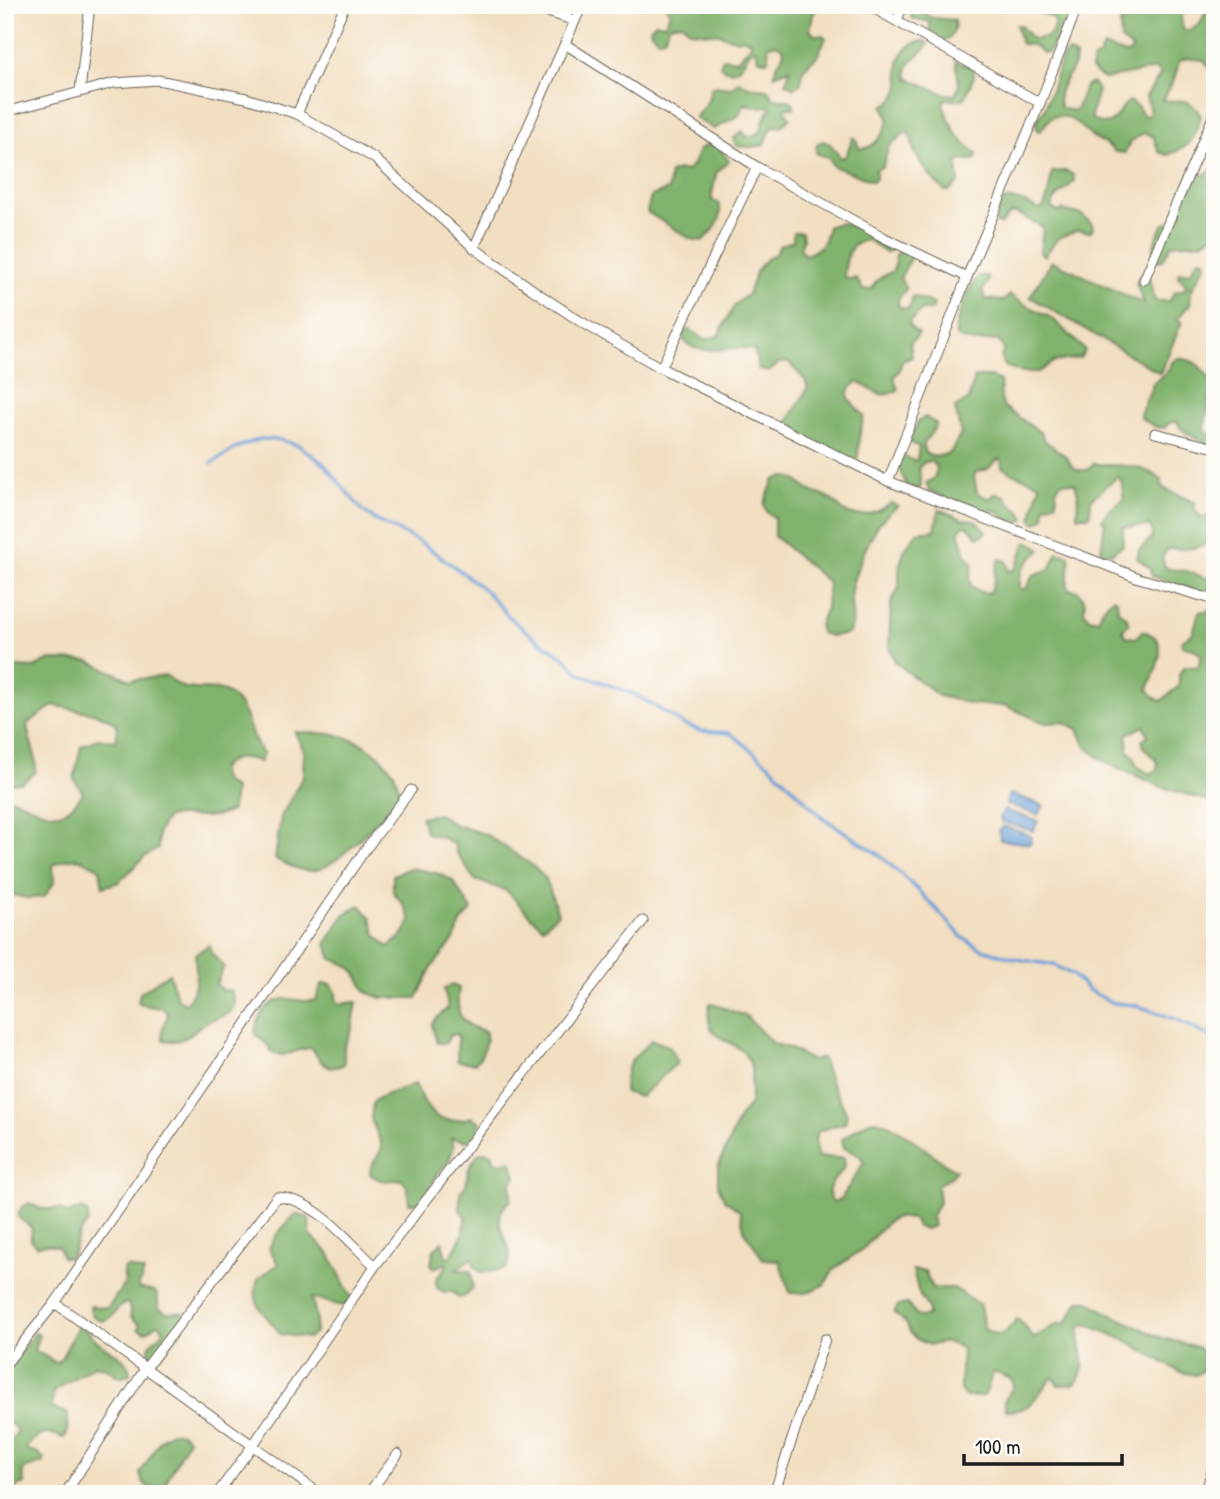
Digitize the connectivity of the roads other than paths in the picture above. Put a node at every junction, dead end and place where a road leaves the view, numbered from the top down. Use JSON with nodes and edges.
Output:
{"nodes":[{"id":1,"x":90,"y":5,"type":"edge"},
{"id":2,"x":345,"y":5,"type":"edge"},
{"id":3,"x":527,"y":5,"type":"edge"},
{"id":4,"x":582,"y":5,"type":"edge"},
{"id":5,"x":868,"y":5,"type":"edge"},
{"id":6,"x":903,"y":5,"type":"edge"},
{"id":7,"x":1078,"y":5,"type":"edge"},
{"id":8,"x":575,"y":21,"type":"junction"},
{"id":9,"x":897,"y":21,"type":"junction"},
{"id":10,"x":565,"y":44,"type":"junction"},
{"id":11,"x":80,"y":91,"type":"junction"},
{"id":12,"x":1040,"y":103,"type":"junction"},
{"id":13,"x":5,"y":112,"type":"edge"},
{"id":14,"x":1215,"y":112,"type":"edge"},
{"id":15,"x":297,"y":114,"type":"junction"},
{"id":16,"x":757,"y":167,"type":"junction"},
{"id":17,"x":474,"y":247,"type":"junction"},
{"id":18,"x":967,"y":277,"type":"junction"},
{"id":19,"x":1144,"y":280,"type":"dead end"},
{"id":20,"x":661,"y":368,"type":"junction"},
{"id":21,"x":1155,"y":433,"type":"dead end"},
{"id":22,"x":1215,"y":448,"type":"edge"},
{"id":23,"x":888,"y":481,"type":"junction"},
{"id":24,"x":1215,"y":600,"type":"edge"},
{"id":25,"x":411,"y":790,"type":"dead end"},
{"id":26,"x":643,"y":921,"type":"dead end"},
{"id":27,"x":375,"y":1266,"type":"junction"},
{"id":28,"x":55,"y":1303,"type":"junction"},
{"id":29,"x":825,"y":1339,"type":"dead end"},
{"id":30,"x":5,"y":1365,"type":"edge"},
{"id":31,"x":145,"y":1369,"type":"junction"},
{"id":32,"x":253,"y":1446,"type":"junction"},
{"id":33,"x":397,"y":1454,"type":"dead end"},
{"id":34,"x":1215,"y":1461,"type":"edge"},
{"id":35,"x":65,"y":1494,"type":"edge"},
{"id":36,"x":217,"y":1494,"type":"edge"},
{"id":37,"x":320,"y":1494,"type":"edge"},
{"id":38,"x":368,"y":1494,"type":"edge"},
{"id":39,"x":774,"y":1494,"type":"edge"},
{"id":40,"x":1205,"y":1494,"type":"edge"}],
"edges":[{"from":1,"to":11,"type":"street"},
{"from":2,"to":15,"type":"street"},
{"from":3,"to":8,"type":"street"},
{"from":4,"to":8,"type":"street"},
{"from":5,"to":9,"type":"street"},
{"from":6,"to":9,"type":"street"},
{"from":7,"to":12,"type":"street"},
{"from":8,"to":10,"type":"street"},
{"from":9,"to":12,"type":"street"},
{"from":10,"to":16,"type":"street"},
{"from":10,"to":17,"type":"street"},
{"from":11,"to":13,"type":"street"},
{"from":11,"to":15,"type":"street"},
{"from":12,"to":18,"type":"street"},
{"from":14,"to":19,"type":"street"},
{"from":15,"to":17,"type":"street"},
{"from":16,"to":18,"type":"street"},
{"from":16,"to":20,"type":"street"},
{"from":17,"to":20,"type":"street"},
{"from":18,"to":23,"type":"street"},
{"from":20,"to":23,"type":"street"},
{"from":21,"to":22,"type":"street"},
{"from":23,"to":24,"type":"street"},
{"from":25,"to":28,"type":"street"},
{"from":26,"to":27,"type":"street"},
{"from":27,"to":31,"type":"street"},
{"from":27,"to":32,"type":"street"},
{"from":28,"to":30,"type":"street"},
{"from":28,"to":31,"type":"street"},
{"from":29,"to":39,"type":"street"},
{"from":31,"to":32,"type":"street"},
{"from":31,"to":35,"type":"street"},
{"from":32,"to":36,"type":"street"},
{"from":32,"to":37,"type":"street"},
{"from":33,"to":38,"type":"street"},
{"from":34,"to":40,"type":"street"}]}
